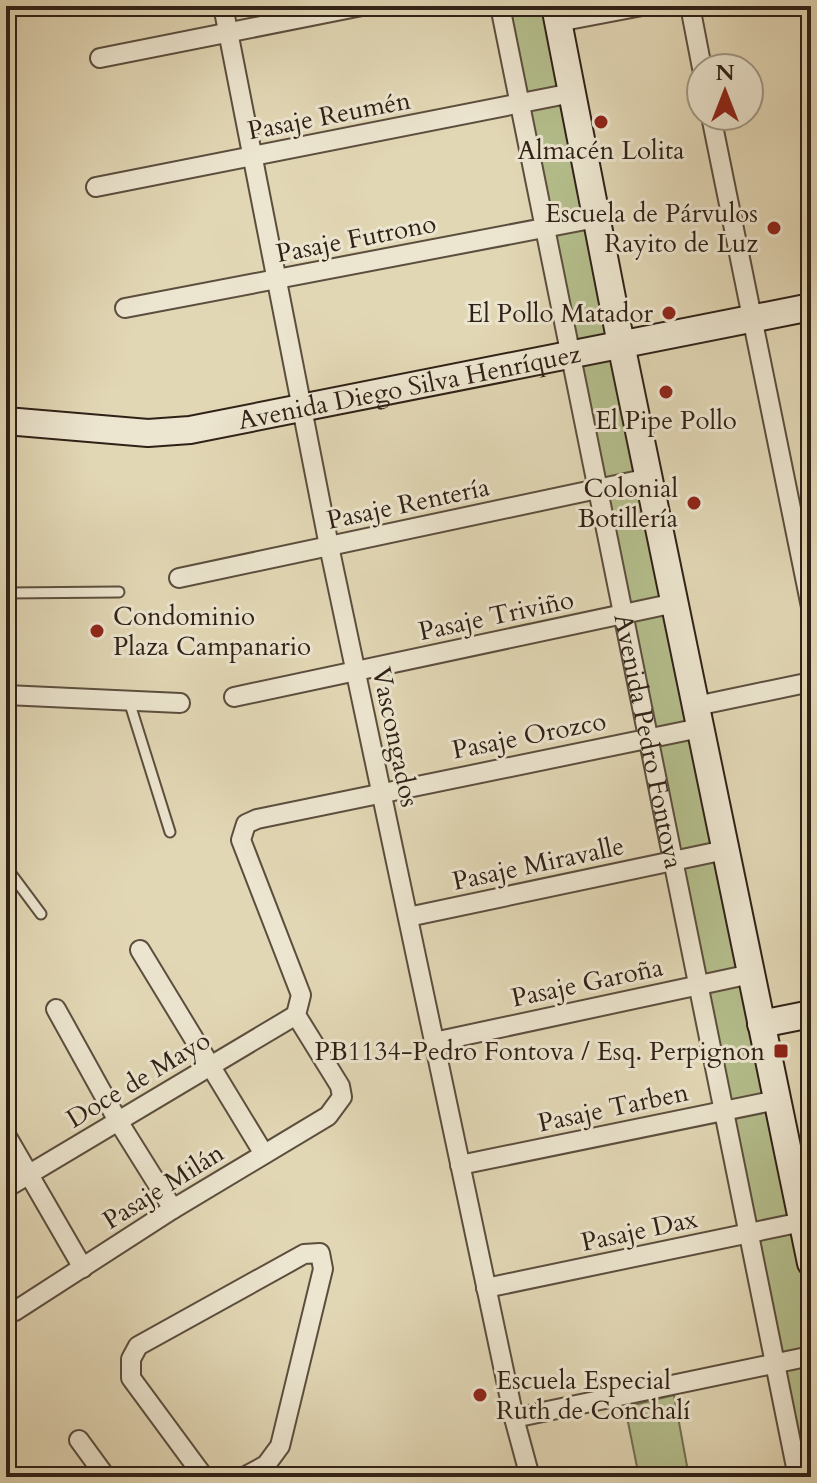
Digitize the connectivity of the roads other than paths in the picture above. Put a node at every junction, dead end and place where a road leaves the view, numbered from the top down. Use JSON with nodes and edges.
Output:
{"nodes":[{"id":1,"x":223,"y":6,"type":"edge"},
{"id":2,"x":362,"y":6,"type":"edge"},
{"id":3,"x":500,"y":6,"type":"edge"},
{"id":4,"x":642,"y":6,"type":"edge"},
{"id":5,"x":690,"y":6,"type":"edge"},
{"id":6,"x":556,"y":14,"type":"edge"},
{"id":7,"x":229,"y":32,"type":"junction"},
{"id":8,"x":699,"y":52,"type":"edge"},
{"id":9,"x":100,"y":58,"type":"dead end"},
{"id":10,"x":572,"y":93,"type":"junction"},
{"id":11,"x":520,"y":104,"type":"junction"},
{"id":12,"x":714,"y":132,"type":"edge"},
{"id":13,"x":253,"y":156,"type":"junction"},
{"id":14,"x":96,"y":187,"type":"dead end"},
{"id":15,"x":596,"y":218,"type":"junction"},
{"id":16,"x":545,"y":228,"type":"junction"},
{"id":17,"x":276,"y":279,"type":"junction"},
{"id":18,"x":811,"y":307,"type":"edge"},
{"id":19,"x":125,"y":308,"type":"dead end"},
{"id":20,"x":751,"y":319,"type":"junction"},
{"id":21,"x":621,"y":344,"type":"junction"},
{"id":22,"x":571,"y":354,"type":"junction"},
{"id":23,"x":301,"y":408,"type":"junction"},
{"id":24,"x":6,"y":421,"type":"edge"},
{"id":25,"x":649,"y":478,"type":"junction"},
{"id":26,"x":598,"y":489,"type":"junction"},
{"id":27,"x":329,"y":546,"type":"junction"},
{"id":28,"x":179,"y":578,"type":"dead end"},
{"id":29,"x":119,"y":592,"type":"dead end"},
{"id":30,"x":6,"y":593,"type":"edge"},
{"id":31,"x":675,"y":603,"type":"junction"},
{"id":32,"x":811,"y":607,"type":"edge"},
{"id":33,"x":623,"y":614,"type":"junction"},
{"id":34,"x":356,"y":671,"type":"junction"},
{"id":35,"x":811,"y":682,"type":"edge"},
{"id":36,"x":6,"y":695,"type":"edge"},
{"id":37,"x":234,"y":697,"type":"dead end"},
{"id":38,"x":129,"y":701,"type":"junction"},
{"id":39,"x":180,"y":703,"type":"dead end"},
{"id":40,"x":698,"y":717,"type":"junction"},
{"id":41,"x":649,"y":738,"type":"junction"},
{"id":42,"x":381,"y":792,"type":"junction"},
{"id":43,"x":170,"y":832,"type":"dead end"},
{"id":44,"x":725,"y":850,"type":"junction"},
{"id":45,"x":674,"y":861,"type":"junction"},
{"id":46,"x":6,"y":867,"type":"edge"},
{"id":47,"x":41,"y":914,"type":"dead end"},
{"id":48,"x":408,"y":917,"type":"junction"},
{"id":49,"x":140,"y":950,"type":"dead end"},
{"id":50,"x":751,"y":974,"type":"junction"},
{"id":51,"x":699,"y":985,"type":"junction"},
{"id":52,"x":56,"y":1009,"type":"dead end"},
{"id":53,"x":811,"y":1014,"type":"edge"},
{"id":54,"x":296,"y":1015,"type":"junction"},
{"id":55,"x":761,"y":1024,"type":"junction"},
{"id":56,"x":434,"y":1042,"type":"junction"},
{"id":57,"x":210,"y":1066,"type":"junction"},
{"id":58,"x":777,"y":1100,"type":"junction"},
{"id":59,"x":724,"y":1111,"type":"junction"},
{"id":60,"x":118,"y":1121,"type":"junction"},
{"id":61,"x":6,"y":1135,"type":"edge"},
{"id":62,"x":264,"y":1154,"type":"junction"},
{"id":63,"x":460,"y":1165,"type":"junction"},
{"id":64,"x":29,"y":1174,"type":"junction"},
{"id":65,"x":6,"y":1188,"type":"edge"},
{"id":66,"x":173,"y":1209,"type":"junction"},
{"id":67,"x":802,"y":1222,"type":"junction"},
{"id":68,"x":749,"y":1233,"type":"junction"},
{"id":69,"x":811,"y":1263,"type":"edge"},
{"id":70,"x":83,"y":1268,"type":"junction"},
{"id":71,"x":486,"y":1288,"type":"junction"},
{"id":72,"x":6,"y":1312,"type":"edge"},
{"id":73,"x":811,"y":1356,"type":"edge"},
{"id":74,"x":775,"y":1363,"type":"junction"},
{"id":75,"x":514,"y":1418,"type":"junction"},
{"id":76,"x":79,"y":1440,"type":"dead end"},
{"id":77,"x":106,"y":1477,"type":"edge"},
{"id":78,"x":204,"y":1477,"type":"edge"},
{"id":79,"x":244,"y":1477,"type":"edge"},
{"id":80,"x":529,"y":1477,"type":"edge"},
{"id":81,"x":798,"y":1477,"type":"edge"}],
"edges":[{"from":1,"to":7,"type":"street","name":"Vascongados"},
{"from":2,"to":7,"type":"street"},
{"from":3,"to":11,"type":"street","name":"Avenida Pedro Fontova"},
{"from":4,"to":6,"type":"street"},
{"from":5,"to":8,"type":"street"},
{"from":6,"to":10,"type":"main road","name":"Avenida Pedro Fontova"},
{"from":7,"to":9,"type":"street"},
{"from":7,"to":13,"type":"street","name":"Vascongados"},
{"from":10,"to":11,"type":"street","name":"Pasaje Reumén"},
{"from":10,"to":15,"type":"main road","name":"Avenida Pedro Fontova"},
{"from":11,"to":13,"type":"street","name":"Pasaje Reumén"},
{"from":11,"to":16,"type":"street","name":"Avenida Pedro Fontova"},
{"from":12,"to":20,"type":"street"},
{"from":13,"to":14,"type":"street","name":"Pasaje Reumén"},
{"from":13,"to":17,"type":"street","name":"Vascongados"},
{"from":15,"to":16,"type":"street","name":"Pasaje Futrono"},
{"from":15,"to":21,"type":"main road","name":"Avenida Pedro Fontova"},
{"from":16,"to":17,"type":"street","name":"Pasaje Futrono"},
{"from":16,"to":22,"type":"street","name":"Avenida Pedro Fontova"},
{"from":17,"to":19,"type":"street","name":"Pasaje Futrono"},
{"from":17,"to":23,"type":"street","name":"Vascongados"},
{"from":18,"to":20,"type":"main road","name":"Avenida Diego Silva Henríquez"},
{"from":20,"to":21,"type":"main road","name":"Avenida Diego Silva Henríquez"},
{"from":20,"to":32,"type":"street"},
{"from":21,"to":22,"type":"main road","name":"Avenida Diego Silva Henríquez"},
{"from":21,"to":25,"type":"main road","name":"Avenida Pedro Fontova"},
{"from":22,"to":23,"type":"main road","name":"Avenida Diego Silva Henríquez"},
{"from":22,"to":26,"type":"street","name":"Avenida Pedro Fontova"},
{"from":23,"to":24,"type":"main road","name":"Avenida Diego Silva Henríquez"},
{"from":23,"to":27,"type":"street","name":"Vascongados"},
{"from":25,"to":26,"type":"street","name":"Pasaje Rentería"},
{"from":25,"to":31,"type":"main road","name":"Avenida Pedro Fontova"},
{"from":26,"to":27,"type":"street","name":"Pasaje Rentería"},
{"from":26,"to":33,"type":"street","name":"Avenida Pedro Fontova"},
{"from":27,"to":28,"type":"street","name":"Pasaje Rentería"},
{"from":27,"to":34,"type":"street","name":"Vascongados"},
{"from":29,"to":30,"type":"lane"},
{"from":31,"to":33,"type":"street","name":"Pasaje Triviño"},
{"from":31,"to":40,"type":"main road","name":"Avenida Pedro Fontova"},
{"from":33,"to":34,"type":"street","name":"Pasaje Triviño"},
{"from":33,"to":41,"type":"street","name":"Avenida Pedro Fontova"},
{"from":34,"to":37,"type":"street","name":"Pasaje Triviño"},
{"from":34,"to":42,"type":"street","name":"Vascongados"},
{"from":35,"to":40,"type":"street","name":"Pasaje Orozco"},
{"from":36,"to":38,"type":"street"},
{"from":38,"to":39,"type":"street"},
{"from":38,"to":43,"type":"lane"},
{"from":40,"to":41,"type":"street","name":"Pasaje Orozco"},
{"from":40,"to":44,"type":"main road","name":"Avenida Pedro Fontova"},
{"from":41,"to":42,"type":"street","name":"Pasaje Orozco"},
{"from":41,"to":45,"type":"street","name":"Avenida Pedro Fontova"},
{"from":42,"to":48,"type":"street","name":"Vascongados"},
{"from":42,"to":54,"type":"street","name":"Pasaje Orozco"},
{"from":44,"to":45,"type":"street","name":"Pasaje Miravalle"},
{"from":44,"to":50,"type":"main road","name":"Avenida Pedro Fontova"},
{"from":45,"to":48,"type":"street","name":"Pasaje Miravalle"},
{"from":45,"to":51,"type":"street","name":"Avenida Pedro Fontova"},
{"from":46,"to":47,"type":"lane"},
{"from":48,"to":56,"type":"street","name":"Vascongados"},
{"from":49,"to":57,"type":"street"},
{"from":50,"to":51,"type":"street","name":"Pasaje Garoña"},
{"from":50,"to":55,"type":"main road","name":"Avenida Pedro Fontova"},
{"from":51,"to":56,"type":"street","name":"Pasaje Garoña"},
{"from":51,"to":59,"type":"street","name":"Avenida Pedro Fontova"},
{"from":52,"to":60,"type":"street"},
{"from":53,"to":55,"type":"main road"},
{"from":54,"to":57,"type":"street","name":"Doce de Mayo"},
{"from":54,"to":62,"type":"street","name":"Pasaje Milán"},
{"from":55,"to":58,"type":"main road","name":"Avenida Pedro Fontova"},
{"from":56,"to":63,"type":"street","name":"Vascongados"},
{"from":57,"to":60,"type":"street","name":"Doce de Mayo"},
{"from":57,"to":62,"type":"street"},
{"from":58,"to":59,"type":"street","name":"Pasaje Tarben"},
{"from":58,"to":67,"type":"main road","name":"Avenida Pedro Fontova"},
{"from":59,"to":63,"type":"street","name":"Pasaje Tarben"},
{"from":59,"to":68,"type":"street","name":"Avenida Pedro Fontova"},
{"from":60,"to":64,"type":"street","name":"Doce de Mayo"},
{"from":60,"to":66,"type":"street"},
{"from":61,"to":64,"type":"street"},
{"from":62,"to":66,"type":"street","name":"Pasaje Milán"},
{"from":63,"to":71,"type":"street","name":"Vascongados"},
{"from":64,"to":65,"type":"street","name":"Doce de Mayo"},
{"from":64,"to":70,"type":"street"},
{"from":66,"to":70,"type":"street","name":"Pasaje Milán"},
{"from":67,"to":68,"type":"street","name":"Pasaje Dax"},
{"from":67,"to":69,"type":"main road","name":"Avenida Pedro Fontova"},
{"from":68,"to":71,"type":"street","name":"Pasaje Dax"},
{"from":68,"to":74,"type":"street","name":"Avenida Pedro Fontova"},
{"from":70,"to":72,"type":"street","name":"Pasaje Milán"},
{"from":71,"to":75,"type":"street","name":"Vascongados"},
{"from":73,"to":74,"type":"street"},
{"from":74,"to":75,"type":"street"},
{"from":74,"to":81,"type":"street","name":"Avenida Pedro Fontova"},
{"from":75,"to":80,"type":"street","name":"Vascongados"},
{"from":76,"to":77,"type":"street"},
{"from":78,"to":79,"type":"street"}]}
